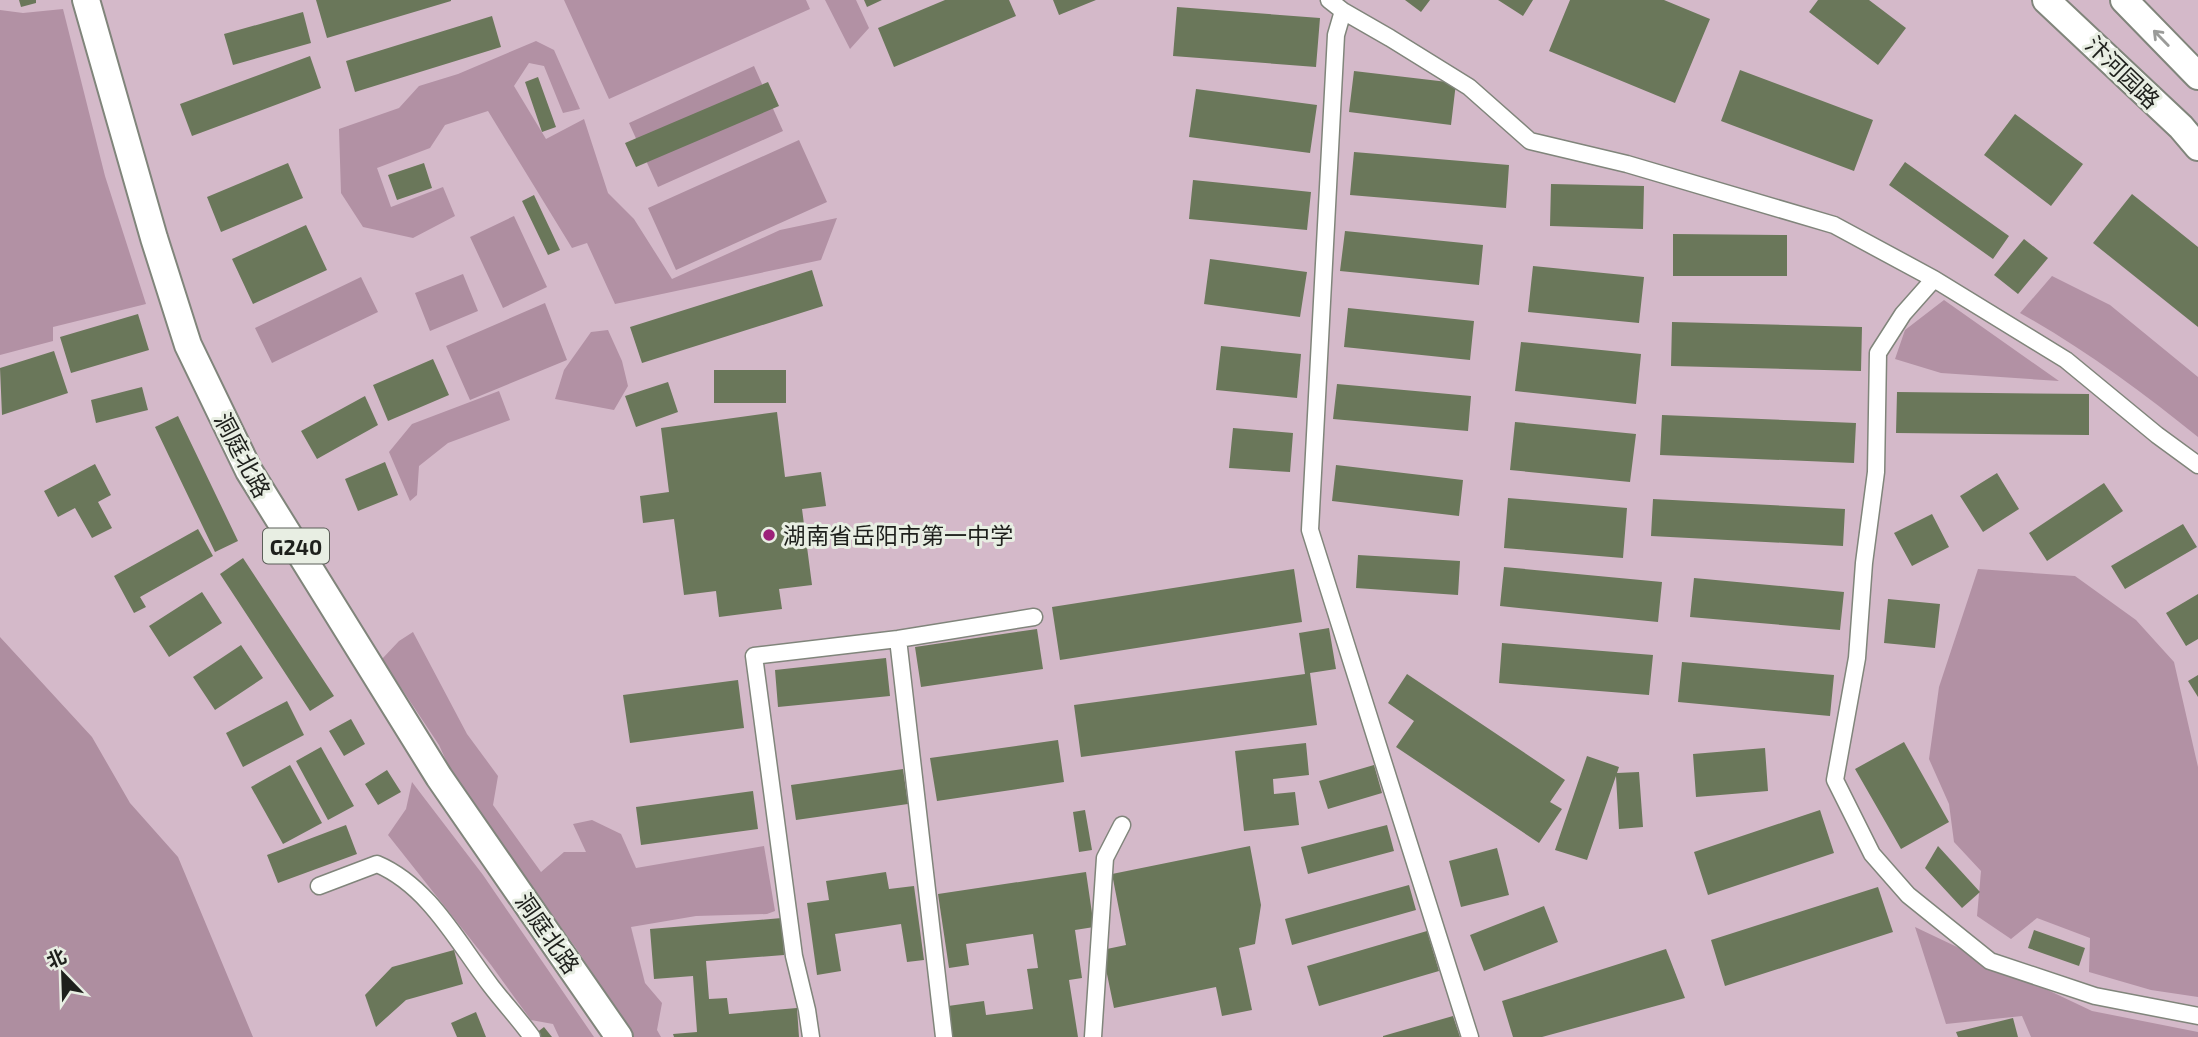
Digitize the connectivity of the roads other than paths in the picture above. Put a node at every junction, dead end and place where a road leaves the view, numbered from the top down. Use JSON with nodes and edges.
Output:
{"nodes":[{"id":1,"x":74,"y":0,"type":"edge"},
{"id":2,"x":86,"y":0,"type":"edge"},
{"id":3,"x":1329,"y":0,"type":"edge"},
{"id":4,"x":2046,"y":0,"type":"edge"},
{"id":5,"x":2124,"y":0,"type":"edge"},
{"id":6,"x":1343,"y":11,"type":"junction"},
{"id":7,"x":2198,"y":76,"type":"edge"},
{"id":8,"x":2198,"y":147,"type":"edge"},
{"id":9,"x":1934,"y":279,"type":"junction"},
{"id":10,"x":2198,"y":466,"type":"edge"},
{"id":11,"x":1034,"y":617,"type":"dead end"},
{"id":12,"x":898,"y":639,"type":"junction"},
{"id":13,"x":1122,"y":825,"type":"dead end"},
{"id":14,"x":319,"y":886,"type":"dead end"},
{"id":15,"x":2198,"y":1016,"type":"edge"},
{"id":16,"x":532,"y":1037,"type":"edge"},
{"id":17,"x":606,"y":1037,"type":"edge"},
{"id":18,"x":619,"y":1037,"type":"edge"},
{"id":19,"x":811,"y":1037,"type":"edge"},
{"id":20,"x":944,"y":1037,"type":"edge"},
{"id":21,"x":1093,"y":1037,"type":"edge"},
{"id":22,"x":1470,"y":1037,"type":"edge"}],
"edges":[{"from":1,"to":17,"type":"main road","name":"洞庭北路","number":"G240"},
{"from":2,"to":18,"type":"main road","name":"洞庭北路","number":"G240"},
{"from":3,"to":6,"type":"street"},
{"from":4,"to":8,"type":"main road","name":"汴河园路"},
{"from":7,"to":5,"type":"main road","one_way":true},
{"from":6,"to":9,"type":"street"},
{"from":6,"to":22,"type":"street"},
{"from":9,"to":10,"type":"street"},
{"from":9,"to":15,"type":"street"},
{"from":11,"to":12,"type":"street"},
{"from":12,"to":19,"type":"street"},
{"from":12,"to":20,"type":"street"},
{"from":13,"to":21,"type":"street"},
{"from":14,"to":16,"type":"street"}]}
